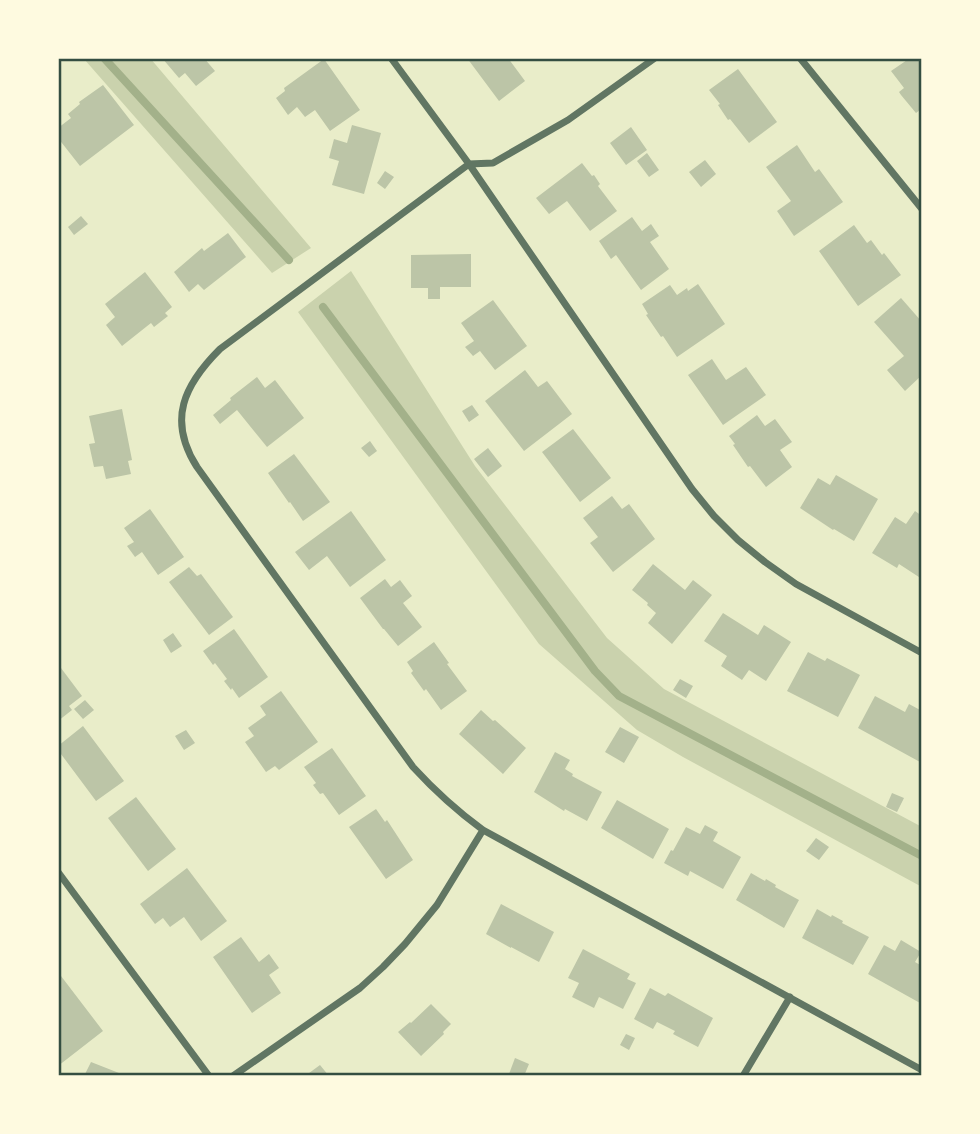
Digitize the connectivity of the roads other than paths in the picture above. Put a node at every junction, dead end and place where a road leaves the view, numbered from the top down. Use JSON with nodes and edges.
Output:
{"nodes":[{"id":1,"x":391,"y":58,"type":"edge"},
{"id":2,"x":655,"y":58,"type":"edge"},
{"id":3,"x":800,"y":58,"type":"edge"},
{"id":4,"x":469,"y":164,"type":"junction"},
{"id":5,"x":922,"y":209,"type":"edge"},
{"id":6,"x":922,"y":653,"type":"edge"},
{"id":7,"x":483,"y":830,"type":"junction"},
{"id":8,"x":58,"y":872,"type":"edge"},
{"id":9,"x":790,"y":997,"type":"junction"},
{"id":10,"x":922,"y":1070,"type":"edge"},
{"id":11,"x":209,"y":1076,"type":"edge"},
{"id":12,"x":233,"y":1076,"type":"edge"},
{"id":13,"x":743,"y":1076,"type":"edge"}],
"edges":[{"from":1,"to":4,"type":"street"},
{"from":2,"to":4,"type":"street"},
{"from":3,"to":5,"type":"street"},
{"from":4,"to":6,"type":"street"},
{"from":4,"to":7,"type":"street"},
{"from":7,"to":9,"type":"street"},
{"from":7,"to":12,"type":"street"},
{"from":8,"to":11,"type":"street"},
{"from":9,"to":10,"type":"street"},
{"from":9,"to":13,"type":"street"}]}
